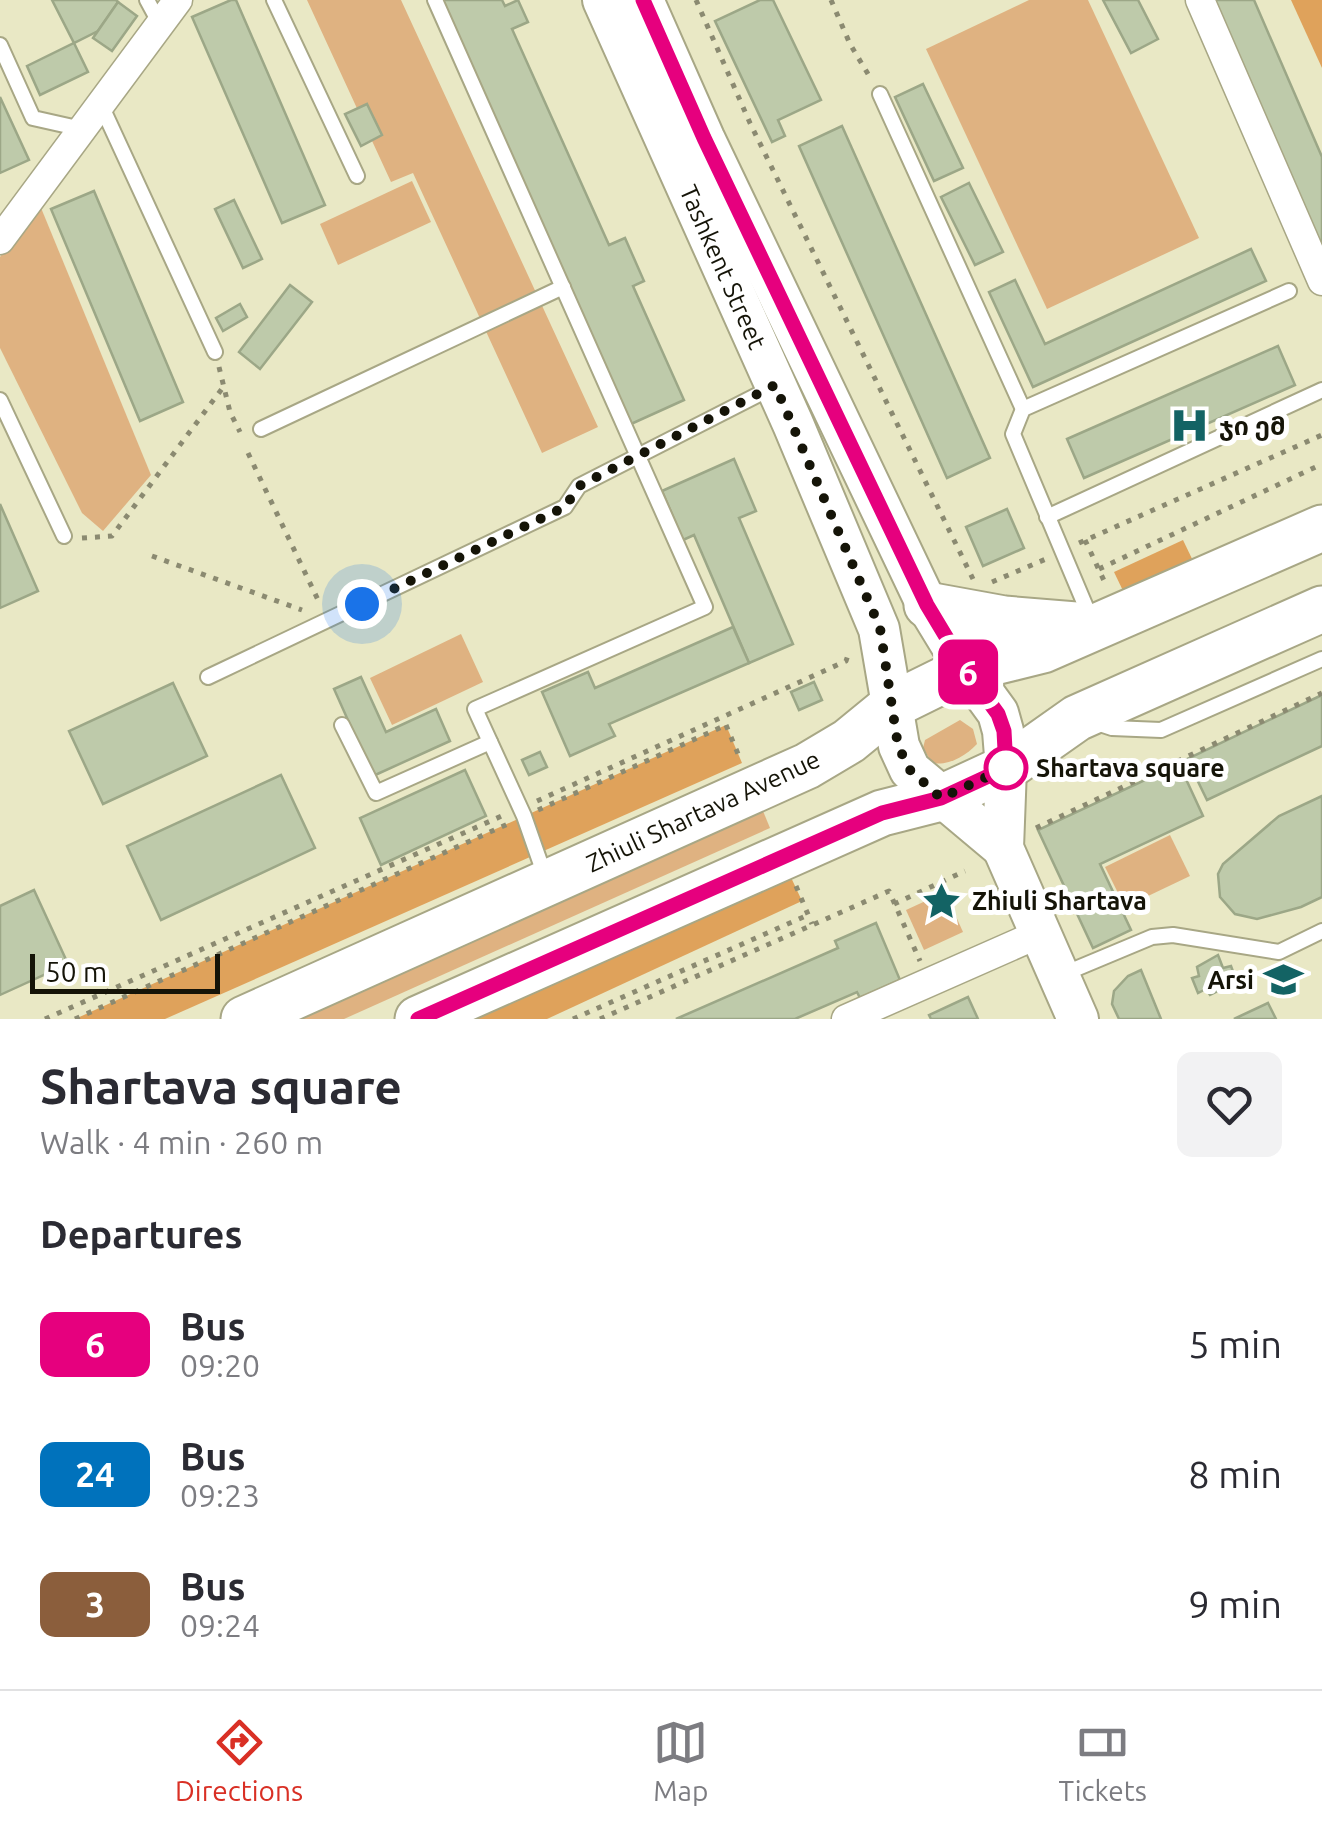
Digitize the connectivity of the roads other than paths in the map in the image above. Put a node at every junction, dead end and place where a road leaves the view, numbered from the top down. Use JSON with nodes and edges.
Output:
{"nodes":[{"id":1,"x":178,"y":0,"type":"edge"},
{"id":2,"x":274,"y":0,"type":"edge"},
{"id":3,"x":435,"y":0,"type":"edge"},
{"id":4,"x":604,"y":0,"type":"edge"},
{"id":5,"x":643,"y":0,"type":"edge"},
{"id":6,"x":1200,"y":0,"type":"edge"},
{"id":7,"x":153,"y":12,"type":"edge"},
{"id":8,"x":0,"y":45,"type":"edge"},
{"id":9,"x":880,"y":94,"type":"road end"},
{"id":10,"x":100,"y":104,"type":"junction"},
{"id":11,"x":82,"y":129,"type":"junction"},
{"id":12,"x":357,"y":176,"type":"dead end"},
{"id":13,"x":0,"y":240,"type":"edge"},
{"id":14,"x":1322,"y":281,"type":"edge"},
{"id":15,"x":563,"y":287,"type":"junction"},
{"id":16,"x":1290,"y":292,"type":"dead end"},
{"id":17,"x":215,"y":352,"type":"road end"},
{"id":18,"x":775,"y":385,"type":"junction"},
{"id":19,"x":1322,"y":390,"type":"edge"},
{"id":20,"x":0,"y":400,"type":"edge"},
{"id":21,"x":1023,"y":409,"type":"junction"},
{"id":22,"x":261,"y":429,"type":"dead end"},
{"id":23,"x":638,"y":456,"type":"junction"},
{"id":24,"x":1047,"y":517,"type":"junction"},
{"id":25,"x":1322,"y":528,"type":"edge"},
{"id":26,"x":64,"y":536,"type":"road end"},
{"id":27,"x":927,"y":605,"type":"junction"},
{"id":28,"x":1322,"y":609,"type":"edge"},
{"id":29,"x":1102,"y":610,"type":"junction"},
{"id":30,"x":1322,"y":659,"type":"edge"},
{"id":31,"x":966,"y":670,"type":"junction"},
{"id":32,"x":208,"y":677,"type":"dead end"},
{"id":33,"x":893,"y":706,"type":"junction"},
{"id":34,"x":1077,"y":718,"type":"junction"},
{"id":35,"x":342,"y":725,"type":"dead end"},
{"id":36,"x":490,"y":742,"type":"junction"},
{"id":37,"x":1006,"y":768,"type":"junction"},
{"id":38,"x":941,"y":798,"type":"junction"},
{"id":39,"x":1018,"y":839,"type":"junction"},
{"id":40,"x":547,"y":883,"type":"junction"},
{"id":41,"x":1322,"y":931,"type":"edge"},
{"id":42,"x":1041,"y":933,"type":"junction"},
{"id":43,"x":1059,"y":976,"type":"junction"},
{"id":44,"x":244,"y":1019,"type":"edge"},
{"id":45,"x":418,"y":1019,"type":"edge"},
{"id":46,"x":846,"y":1019,"type":"edge"},
{"id":47,"x":1078,"y":1019,"type":"edge"}],
"edges":[{"from":1,"to":7,"type":"street"},
{"from":2,"to":12,"type":"lane"},
{"from":3,"to":15,"type":"lane"},
{"from":4,"to":18,"type":"main road","name":"Tashkent Street"},
{"from":5,"to":27,"type":"main road","name":"Tashkent Street"},
{"from":6,"to":14,"type":"street"},
{"from":7,"to":10,"type":"street"},
{"from":8,"to":11,"type":"lane"},
{"from":9,"to":21,"type":"lane"},
{"from":10,"to":11,"type":"street"},
{"from":10,"to":17,"type":"lane"},
{"from":11,"to":13,"type":"street"},
{"from":15,"to":22,"type":"lane"},
{"from":15,"to":23,"type":"lane"},
{"from":16,"to":21,"type":"lane"},
{"from":18,"to":23,"type":"lane"},
{"from":18,"to":33,"type":"main road","name":"Tashkent Street"},
{"from":19,"to":24,"type":"lane"},
{"from":20,"to":26,"type":"lane"},
{"from":21,"to":24,"type":"lane"},
{"from":23,"to":32,"type":"lane"},
{"from":23,"to":36,"type":"lane"},
{"from":24,"to":29,"type":"lane"},
{"from":25,"to":29,"type":"main road","name":"Zhiuli Shartava Avenue"},
{"from":27,"to":29,"type":"main road"},
{"from":27,"to":31,"type":"main road","name":"Tashkent Street"},
{"from":28,"to":34,"type":"main road"},
{"from":29,"to":31,"type":"main road","name":"Zhiuli Shartava Avenue"},
{"from":30,"to":34,"type":"lane"},
{"from":31,"to":33,"type":"main road","name":"Zhiuli Shartava Avenue"},
{"from":31,"to":37,"type":"main road"},
{"from":33,"to":38,"type":"main road"},
{"from":33,"to":40,"type":"main road","name":"Zhiuli Shartava Avenue"},
{"from":34,"to":37,"type":"main road"},
{"from":35,"to":36,"type":"lane"},
{"from":36,"to":40,"type":"lane"},
{"from":37,"to":38,"type":"main road"},
{"from":37,"to":39,"type":"main road"},
{"from":38,"to":39,"type":"main road"},
{"from":38,"to":45,"type":"main road"},
{"from":39,"to":42,"type":"main road"},
{"from":40,"to":44,"type":"main road","name":"Zhiuli Shartava Avenue"},
{"from":41,"to":43,"type":"lane"},
{"from":42,"to":43,"type":"main road"},
{"from":42,"to":46,"type":"street"},
{"from":43,"to":47,"type":"main road"}]}
